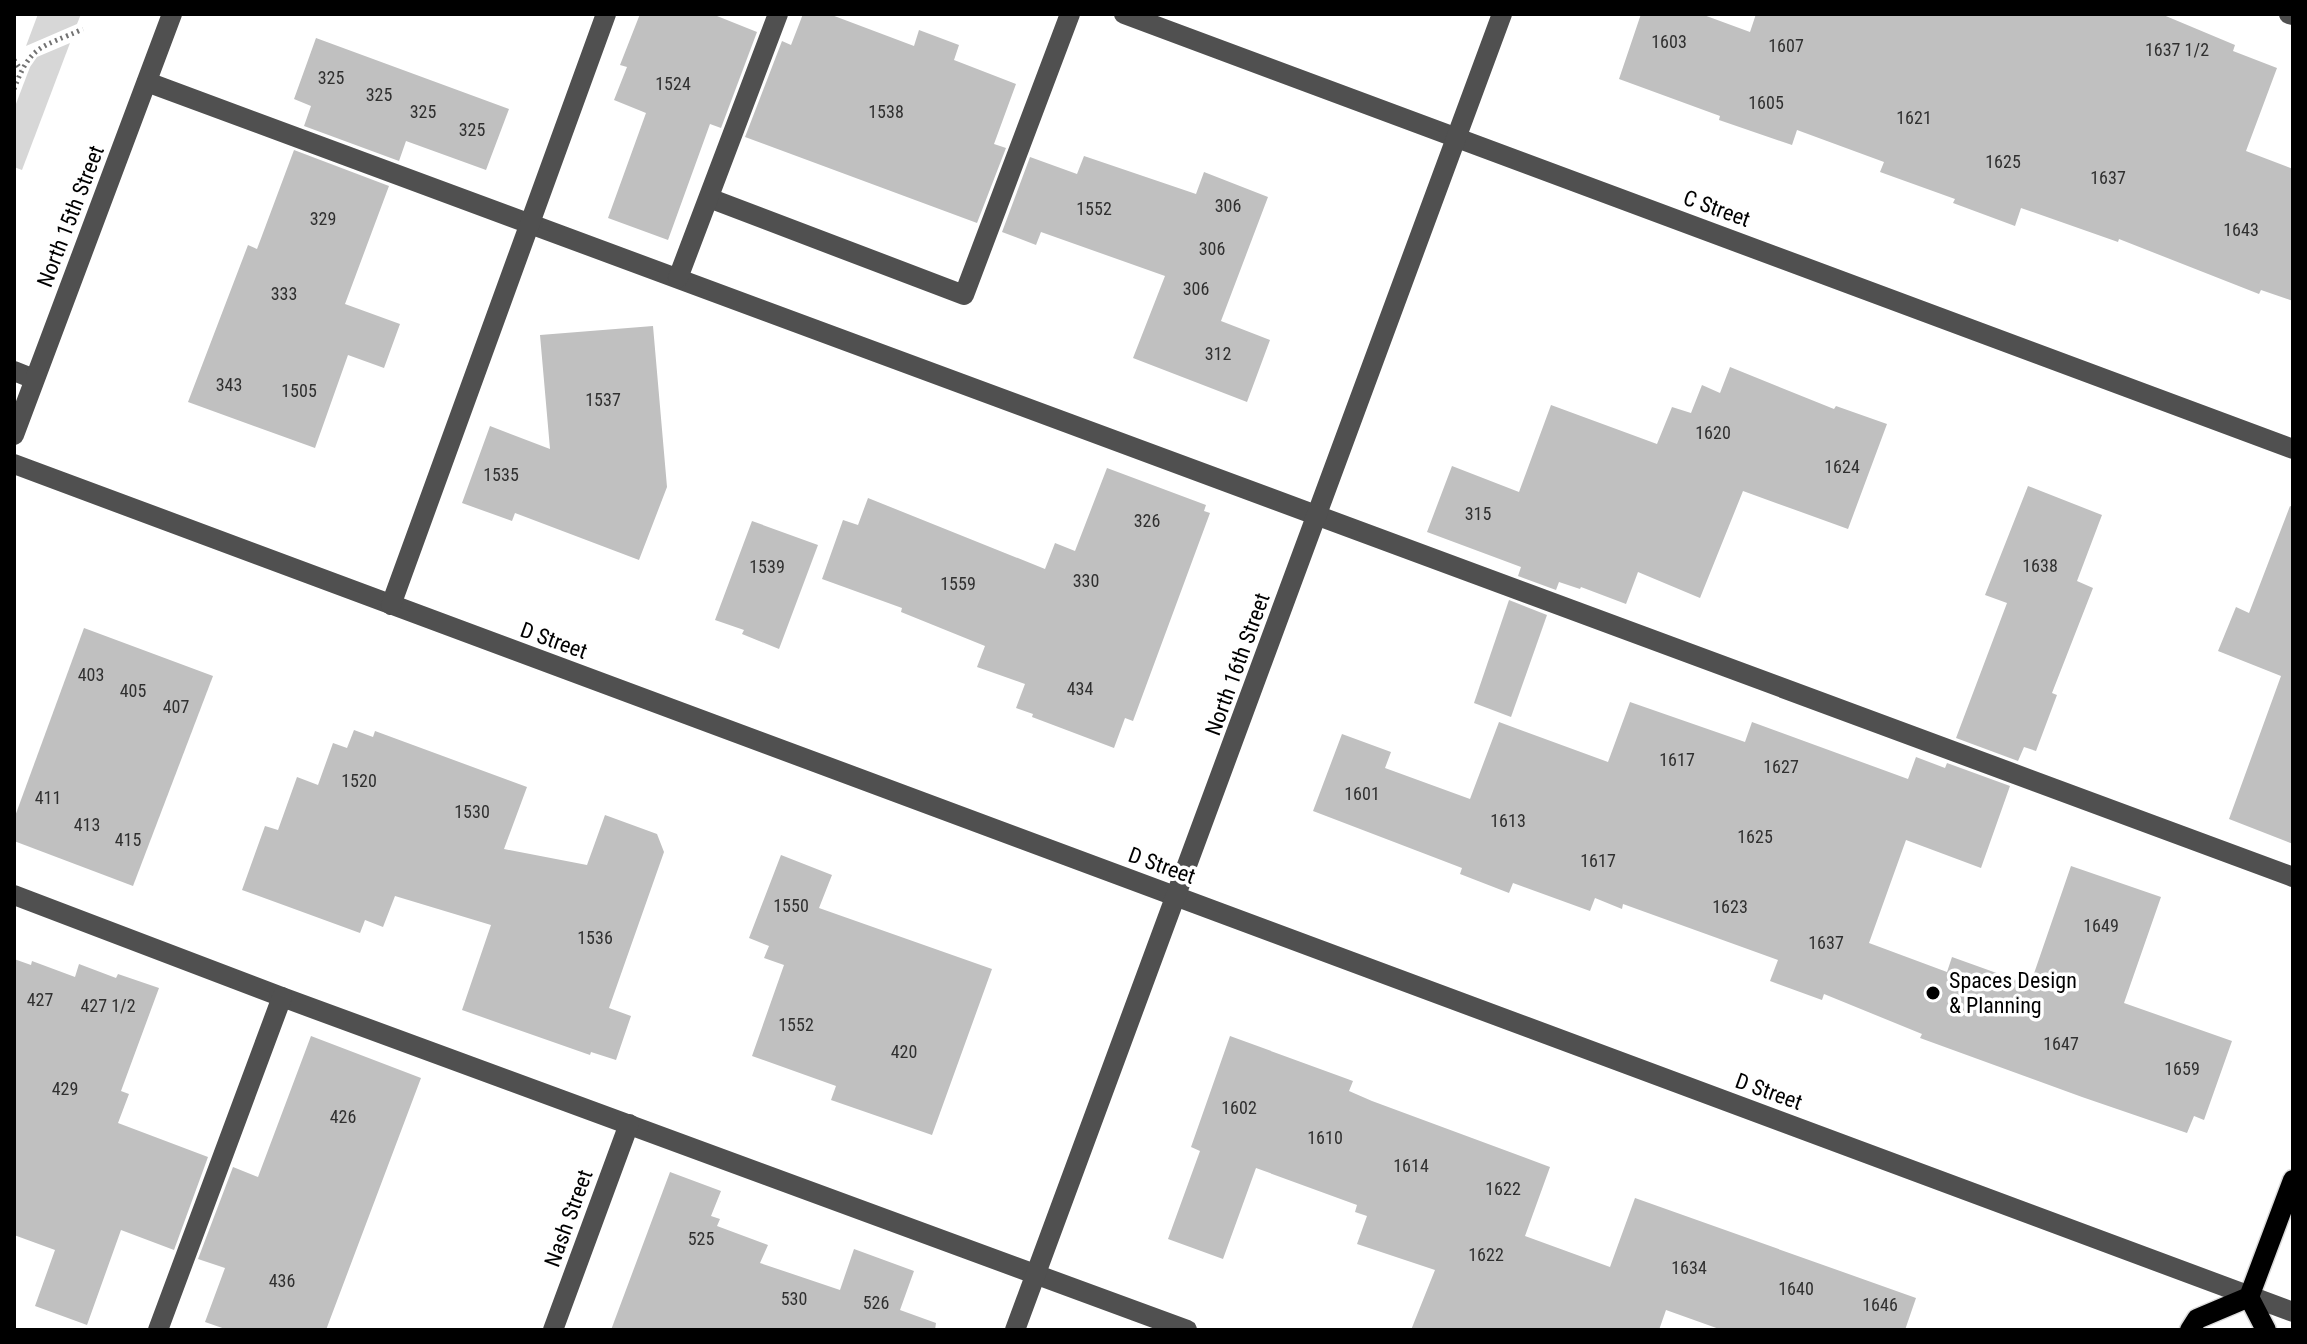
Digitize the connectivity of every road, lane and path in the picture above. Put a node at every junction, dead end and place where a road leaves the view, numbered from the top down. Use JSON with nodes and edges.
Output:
{"nodes":[{"id":1,"x":172,"y":14,"type":"edge"},
{"id":2,"x":606,"y":14,"type":"edge"},
{"id":3,"x":778,"y":14,"type":"edge"},
{"id":4,"x":1070,"y":14,"type":"edge"},
{"id":5,"x":1124,"y":14,"type":"edge"},
{"id":6,"x":1502,"y":14,"type":"edge"},
{"id":7,"x":83,"y":29,"type":"dead end"},
{"id":8,"x":14,"y":60,"type":"edge"},
{"id":9,"x":14,"y":67,"type":"edge"},
{"id":10,"x":21,"y":70,"type":"junction"},
{"id":11,"x":147,"y":82,"type":"junction"},
{"id":12,"x":14,"y":89,"type":"edge"},
{"id":13,"x":1456,"y":137,"type":"junction"},
{"id":14,"x":709,"y":198,"type":"junction"},
{"id":15,"x":531,"y":222,"type":"junction"},
{"id":16,"x":678,"y":278,"type":"junction"},
{"id":17,"x":14,"y":371,"type":"edge"},
{"id":18,"x":34,"y":379,"type":"junction"},
{"id":19,"x":14,"y":435,"type":"edge"},
{"id":20,"x":2293,"y":449,"type":"edge"},
{"id":21,"x":14,"y":464,"type":"edge"},
{"id":22,"x":1316,"y":517,"type":"junction"},
{"id":23,"x":391,"y":605,"type":"junction"},
{"id":24,"x":2293,"y":877,"type":"edge"},
{"id":25,"x":14,"y":895,"type":"edge"},
{"id":26,"x":1177,"y":896,"type":"junction"},
{"id":27,"x":282,"y":997,"type":"junction"},
{"id":28,"x":629,"y":1124,"type":"junction"},
{"id":29,"x":2293,"y":1180,"type":"edge"},
{"id":30,"x":1036,"y":1275,"type":"junction"},
{"id":31,"x":2249,"y":1297,"type":"junction"},
{"id":32,"x":2293,"y":1312,"type":"edge"},
{"id":33,"x":158,"y":1330,"type":"edge"},
{"id":34,"x":553,"y":1330,"type":"edge"},
{"id":35,"x":1015,"y":1330,"type":"edge"},
{"id":36,"x":1187,"y":1330,"type":"edge"},
{"id":37,"x":2190,"y":1330,"type":"edge"},
{"id":38,"x":2266,"y":1330,"type":"edge"}],
"edges":[{"from":1,"to":11,"type":"street","name":"North 15th Street"},
{"from":2,"to":15,"type":"street"},
{"from":3,"to":14,"type":"street"},
{"from":4,"to":14,"type":"street"},
{"from":5,"to":13,"type":"street","name":"C Street"},
{"from":6,"to":13,"type":"street","name":"North 16th Street"},
{"from":7,"to":10,"type":"path"},
{"from":8,"to":10,"type":"path"},
{"from":9,"to":10,"type":"path"},
{"from":10,"to":12,"type":"path"},
{"from":11,"to":15,"type":"street"},
{"from":11,"to":18,"type":"street","name":"North 15th Street"},
{"from":13,"to":20,"type":"street","name":"C Street"},
{"from":13,"to":22,"type":"street","name":"North 16th Street"},
{"from":14,"to":16,"type":"street"},
{"from":15,"to":16,"type":"street"},
{"from":15,"to":23,"type":"street"},
{"from":16,"to":22,"type":"street"},
{"from":17,"to":18,"type":"street"},
{"from":18,"to":19,"type":"street","name":"North 15th Street"},
{"from":21,"to":23,"type":"street","name":"D Street"},
{"from":22,"to":24,"type":"street"},
{"from":22,"to":26,"type":"street","name":"North 16th Street"},
{"from":23,"to":26,"type":"street","name":"D Street"},
{"from":25,"to":27,"type":"street"},
{"from":26,"to":30,"type":"street","name":"North 16th Street"},
{"from":26,"to":31,"type":"street","name":"D Street"},
{"from":27,"to":28,"type":"street"},
{"from":27,"to":33,"type":"street"},
{"from":28,"to":30,"type":"street"},
{"from":28,"to":34,"type":"street","name":"Nash Street"},
{"from":29,"to":31,"type":"main road"},
{"from":30,"to":35,"type":"street","name":"North 16th Street"},
{"from":30,"to":36,"type":"street"},
{"from":31,"to":32,"type":"street","name":"D Street"},
{"from":31,"to":37,"type":"main road"},
{"from":31,"to":38,"type":"main road"}]}
